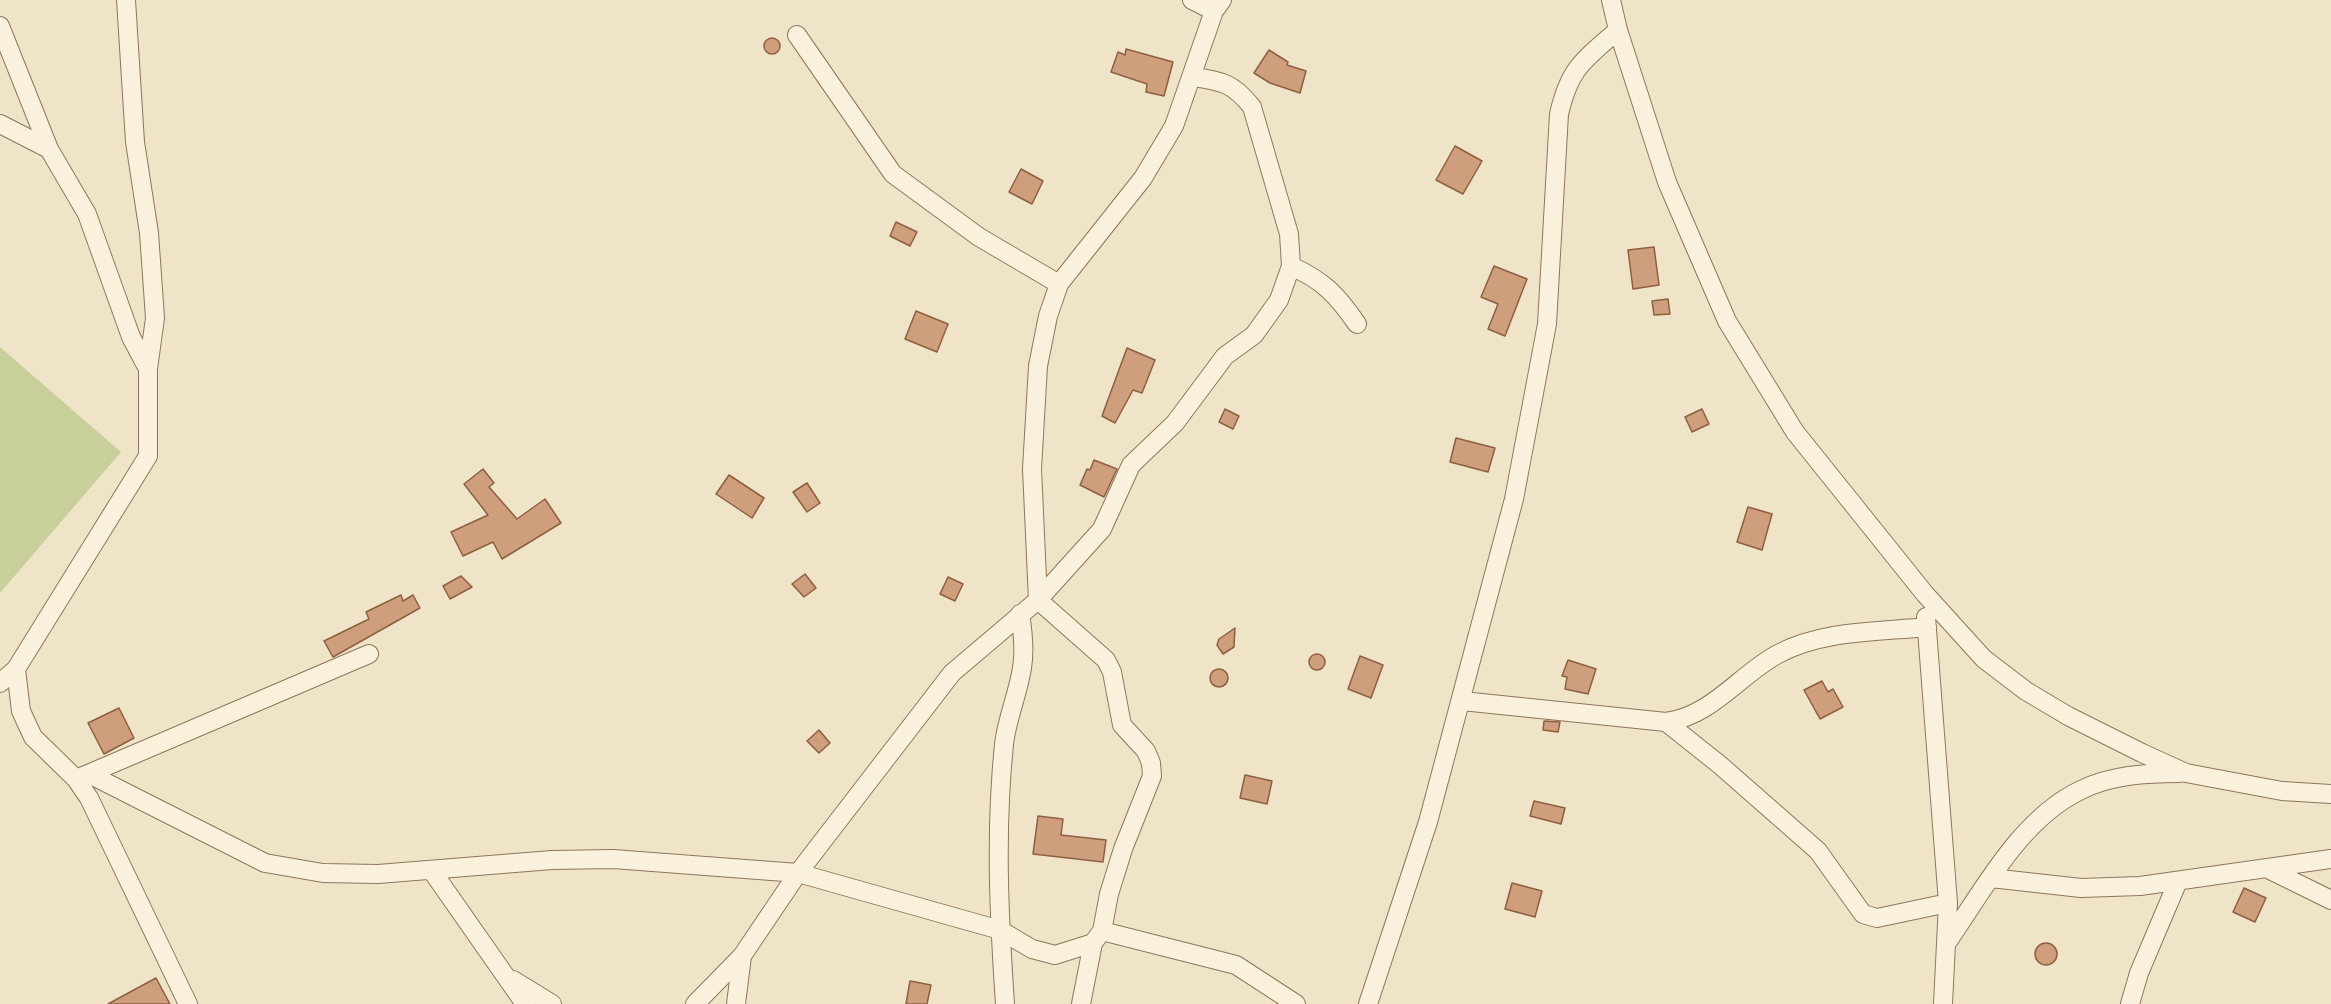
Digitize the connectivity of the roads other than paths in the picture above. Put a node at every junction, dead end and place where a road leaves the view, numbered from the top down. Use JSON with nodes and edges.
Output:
{"nodes":[{"id":1,"x":126,"y":0,"type":"edge"},
{"id":2,"x":1192,"y":0,"type":"edge"},
{"id":3,"x":1611,"y":0,"type":"edge"},
{"id":4,"x":1218,"y":6,"type":"edge"},
{"id":5,"x":0,"y":26,"type":"edge"},
{"id":6,"x":1618,"y":30,"type":"junction"},
{"id":7,"x":797,"y":35,"type":"dead end"},
{"id":8,"x":1193,"y":76,"type":"junction"},
{"id":9,"x":0,"y":124,"type":"edge"},
{"id":10,"x":50,"y":149,"type":"junction"},
{"id":11,"x":1291,"y":266,"type":"junction"},
{"id":12,"x":1059,"y":284,"type":"junction"},
{"id":13,"x":1357,"y":324,"type":"dead end"},
{"id":14,"x":148,"y":369,"type":"junction"},
{"id":15,"x":1924,"y":594,"type":"junction"},
{"id":16,"x":1038,"y":600,"type":"junction"},
{"id":17,"x":1020,"y":614,"type":"junction"},
{"id":18,"x":1927,"y":627,"type":"junction"},
{"id":19,"x":369,"y":654,"type":"dead end"},
{"id":20,"x":16,"y":669,"type":"junction"},
{"id":21,"x":0,"y":683,"type":"edge"},
{"id":22,"x":1462,"y":701,"type":"junction"},
{"id":23,"x":1666,"y":723,"type":"junction"},
{"id":24,"x":2186,"y":773,"type":"junction"},
{"id":25,"x":83,"y":776,"type":"junction"},
{"id":26,"x":2331,"y":794,"type":"edge"},
{"id":27,"x":2331,"y":860,"type":"edge"},
{"id":28,"x":2270,"y":870,"type":"junction"},
{"id":29,"x":432,"y":871,"type":"junction"},
{"id":30,"x":798,"y":873,"type":"junction"},
{"id":31,"x":1991,"y":878,"type":"junction"},
{"id":32,"x":2178,"y":881,"type":"junction"},
{"id":33,"x":2331,"y":900,"type":"edge"},
{"id":34,"x":1947,"y":903,"type":"junction"},
{"id":35,"x":1000,"y":930,"type":"junction"},
{"id":36,"x":1097,"y":937,"type":"junction"},
{"id":37,"x":1945,"y":946,"type":"junction"},
{"id":38,"x":742,"y":956,"type":"junction"},
{"id":39,"x":507,"y":976,"type":"junction"},
{"id":40,"x":188,"y":1004,"type":"edge"},
{"id":41,"x":525,"y":1004,"type":"edge"},
{"id":42,"x":552,"y":1004,"type":"edge"},
{"id":43,"x":695,"y":1004,"type":"edge"},
{"id":44,"x":736,"y":1004,"type":"edge"},
{"id":45,"x":1005,"y":1004,"type":"edge"},
{"id":46,"x":1081,"y":1004,"type":"edge"},
{"id":47,"x":1296,"y":1004,"type":"edge"},
{"id":48,"x":1368,"y":1004,"type":"edge"},
{"id":49,"x":1943,"y":1004,"type":"edge"},
{"id":50,"x":2130,"y":1004,"type":"edge"}],
"edges":[{"from":1,"to":14,"type":"street"},
{"from":2,"to":4,"type":"street"},
{"from":3,"to":6,"type":"street"},
{"from":4,"to":8,"type":"street"},
{"from":5,"to":10,"type":"street"},
{"from":6,"to":15,"type":"street"},
{"from":6,"to":22,"type":"street"},
{"from":7,"to":12,"type":"street"},
{"from":8,"to":11,"type":"street"},
{"from":8,"to":12,"type":"street"},
{"from":9,"to":10,"type":"street"},
{"from":10,"to":14,"type":"street"},
{"from":11,"to":13,"type":"street"},
{"from":11,"to":16,"type":"street"},
{"from":12,"to":16,"type":"street"},
{"from":14,"to":20,"type":"street"},
{"from":15,"to":18,"type":"street"},
{"from":15,"to":24,"type":"street"},
{"from":16,"to":17,"type":"street"},
{"from":16,"to":36,"type":"street"},
{"from":17,"to":30,"type":"street"},
{"from":17,"to":35,"type":"street"},
{"from":18,"to":23,"type":"street"},
{"from":18,"to":34,"type":"street"},
{"from":19,"to":25,"type":"street"},
{"from":20,"to":21,"type":"street"},
{"from":20,"to":25,"type":"street"},
{"from":22,"to":23,"type":"street"},
{"from":22,"to":48,"type":"street"},
{"from":23,"to":34,"type":"street"},
{"from":24,"to":26,"type":"street"},
{"from":24,"to":31,"type":"street"},
{"from":25,"to":29,"type":"street"},
{"from":25,"to":40,"type":"street"},
{"from":27,"to":28,"type":"street"},
{"from":28,"to":32,"type":"street"},
{"from":28,"to":33,"type":"street"},
{"from":29,"to":30,"type":"street"},
{"from":29,"to":39,"type":"street"},
{"from":30,"to":35,"type":"street"},
{"from":30,"to":38,"type":"street"},
{"from":31,"to":32,"type":"street"},
{"from":31,"to":37,"type":"street"},
{"from":32,"to":50,"type":"street"},
{"from":34,"to":37,"type":"street"},
{"from":35,"to":36,"type":"street"},
{"from":35,"to":45,"type":"street"},
{"from":36,"to":46,"type":"street"},
{"from":36,"to":47,"type":"street"},
{"from":37,"to":49,"type":"street"},
{"from":38,"to":43,"type":"street"},
{"from":38,"to":44,"type":"street"},
{"from":39,"to":41,"type":"street"},
{"from":39,"to":42,"type":"street"}]}
